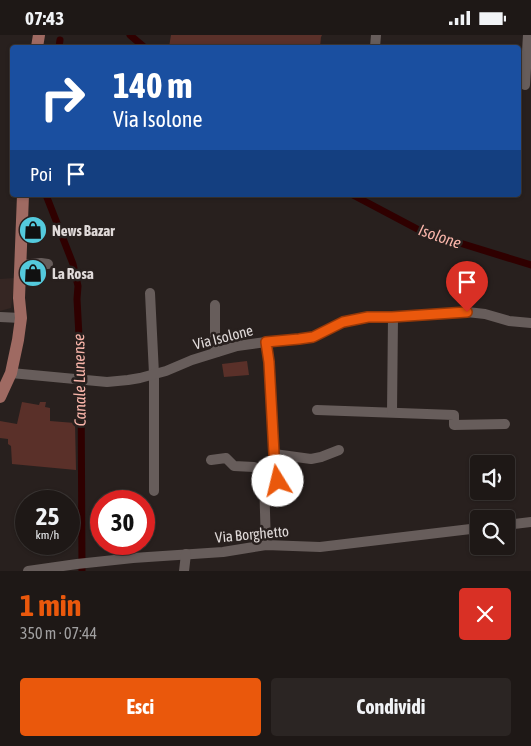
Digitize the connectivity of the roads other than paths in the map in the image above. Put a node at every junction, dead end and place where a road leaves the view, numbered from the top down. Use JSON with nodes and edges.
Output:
{"nodes":[{"id":1,"x":528,"y":35,"type":"edge"},
{"id":2,"x":525,"y":85,"type":"dead end"},
{"id":3,"x":22,"y":197,"type":"edge"},
{"id":4,"x":48,"y":264,"type":"dead end"},
{"id":5,"x":20,"y":265,"type":"junction"},
{"id":6,"x":150,"y":293,"type":"dead end"},
{"id":7,"x":215,"y":305,"type":"dead end"},
{"id":8,"x":0,"y":317,"type":"edge"},
{"id":9,"x":392,"y":317,"type":"junction"},
{"id":10,"x":20,"y":318,"type":"junction"},
{"id":11,"x":531,"y":323,"type":"edge"},
{"id":12,"x":266,"y":342,"type":"junction"},
{"id":13,"x":216,"y":351,"type":"junction"},
{"id":14,"x":11,"y":373,"type":"junction"},
{"id":15,"x":154,"y":374,"type":"junction"},
{"id":16,"x":0,"y":397,"type":"edge"},
{"id":17,"x":317,"y":410,"type":"dead end"},
{"id":18,"x":392,"y":412,"type":"junction"},
{"id":19,"x":505,"y":424,"type":"dead end"},
{"id":20,"x":339,"y":450,"type":"dead end"},
{"id":21,"x":274,"y":454,"type":"junction"},
{"id":22,"x":211,"y":460,"type":"dead end"},
{"id":23,"x":276,"y":469,"type":"junction"},
{"id":24,"x":266,"y":473,"type":"junction"},
{"id":25,"x":154,"y":490,"type":"edge"},
{"id":26,"x":280,"y":493,"type":"dead end"},
{"id":27,"x":531,"y":522,"type":"edge"},
{"id":28,"x":515,"y":524,"type":"edge"},
{"id":29,"x":470,"y":529,"type":"edge"},
{"id":30,"x":266,"y":545,"type":"junction"},
{"id":31,"x":186,"y":555,"type":"junction"},
{"id":32,"x":28,"y":571,"type":"edge"},
{"id":33,"x":184,"y":571,"type":"edge"}],
"edges":[{"from":1,"to":2,"type":"street"},
{"from":3,"to":5,"type":"main road"},
{"from":4,"to":5,"type":"street"},
{"from":5,"to":10,"type":"main road"},
{"from":6,"to":15,"type":"street"},
{"from":7,"to":13,"type":"street"},
{"from":8,"to":10,"type":"street"},
{"from":9,"to":11,"type":"street","name":"Via Isolone"},
{"from":9,"to":12,"type":"street","name":"Via Isolone"},
{"from":9,"to":18,"type":"street"},
{"from":10,"to":14,"type":"main road"},
{"from":12,"to":13,"type":"street","name":"Via Isolone"},
{"from":12,"to":21,"type":"street"},
{"from":13,"to":15,"type":"street","name":"Via Isolone"},
{"from":14,"to":15,"type":"street","name":"Via Isolone"},
{"from":14,"to":16,"type":"main road"},
{"from":15,"to":25,"type":"street"},
{"from":17,"to":18,"type":"street"},
{"from":18,"to":19,"type":"street"},
{"from":20,"to":21,"type":"street"},
{"from":21,"to":23,"type":"street"},
{"from":22,"to":24,"type":"street"},
{"from":23,"to":24,"type":"street"},
{"from":23,"to":26,"type":"street"},
{"from":24,"to":30,"type":"street"},
{"from":27,"to":28,"type":"street"},
{"from":29,"to":30,"type":"street","name":"Via Borghetto"},
{"from":30,"to":31,"type":"street","name":"Via Borghetto"},
{"from":31,"to":32,"type":"street","name":"Via Borghetto"},
{"from":31,"to":33,"type":"street"}]}
